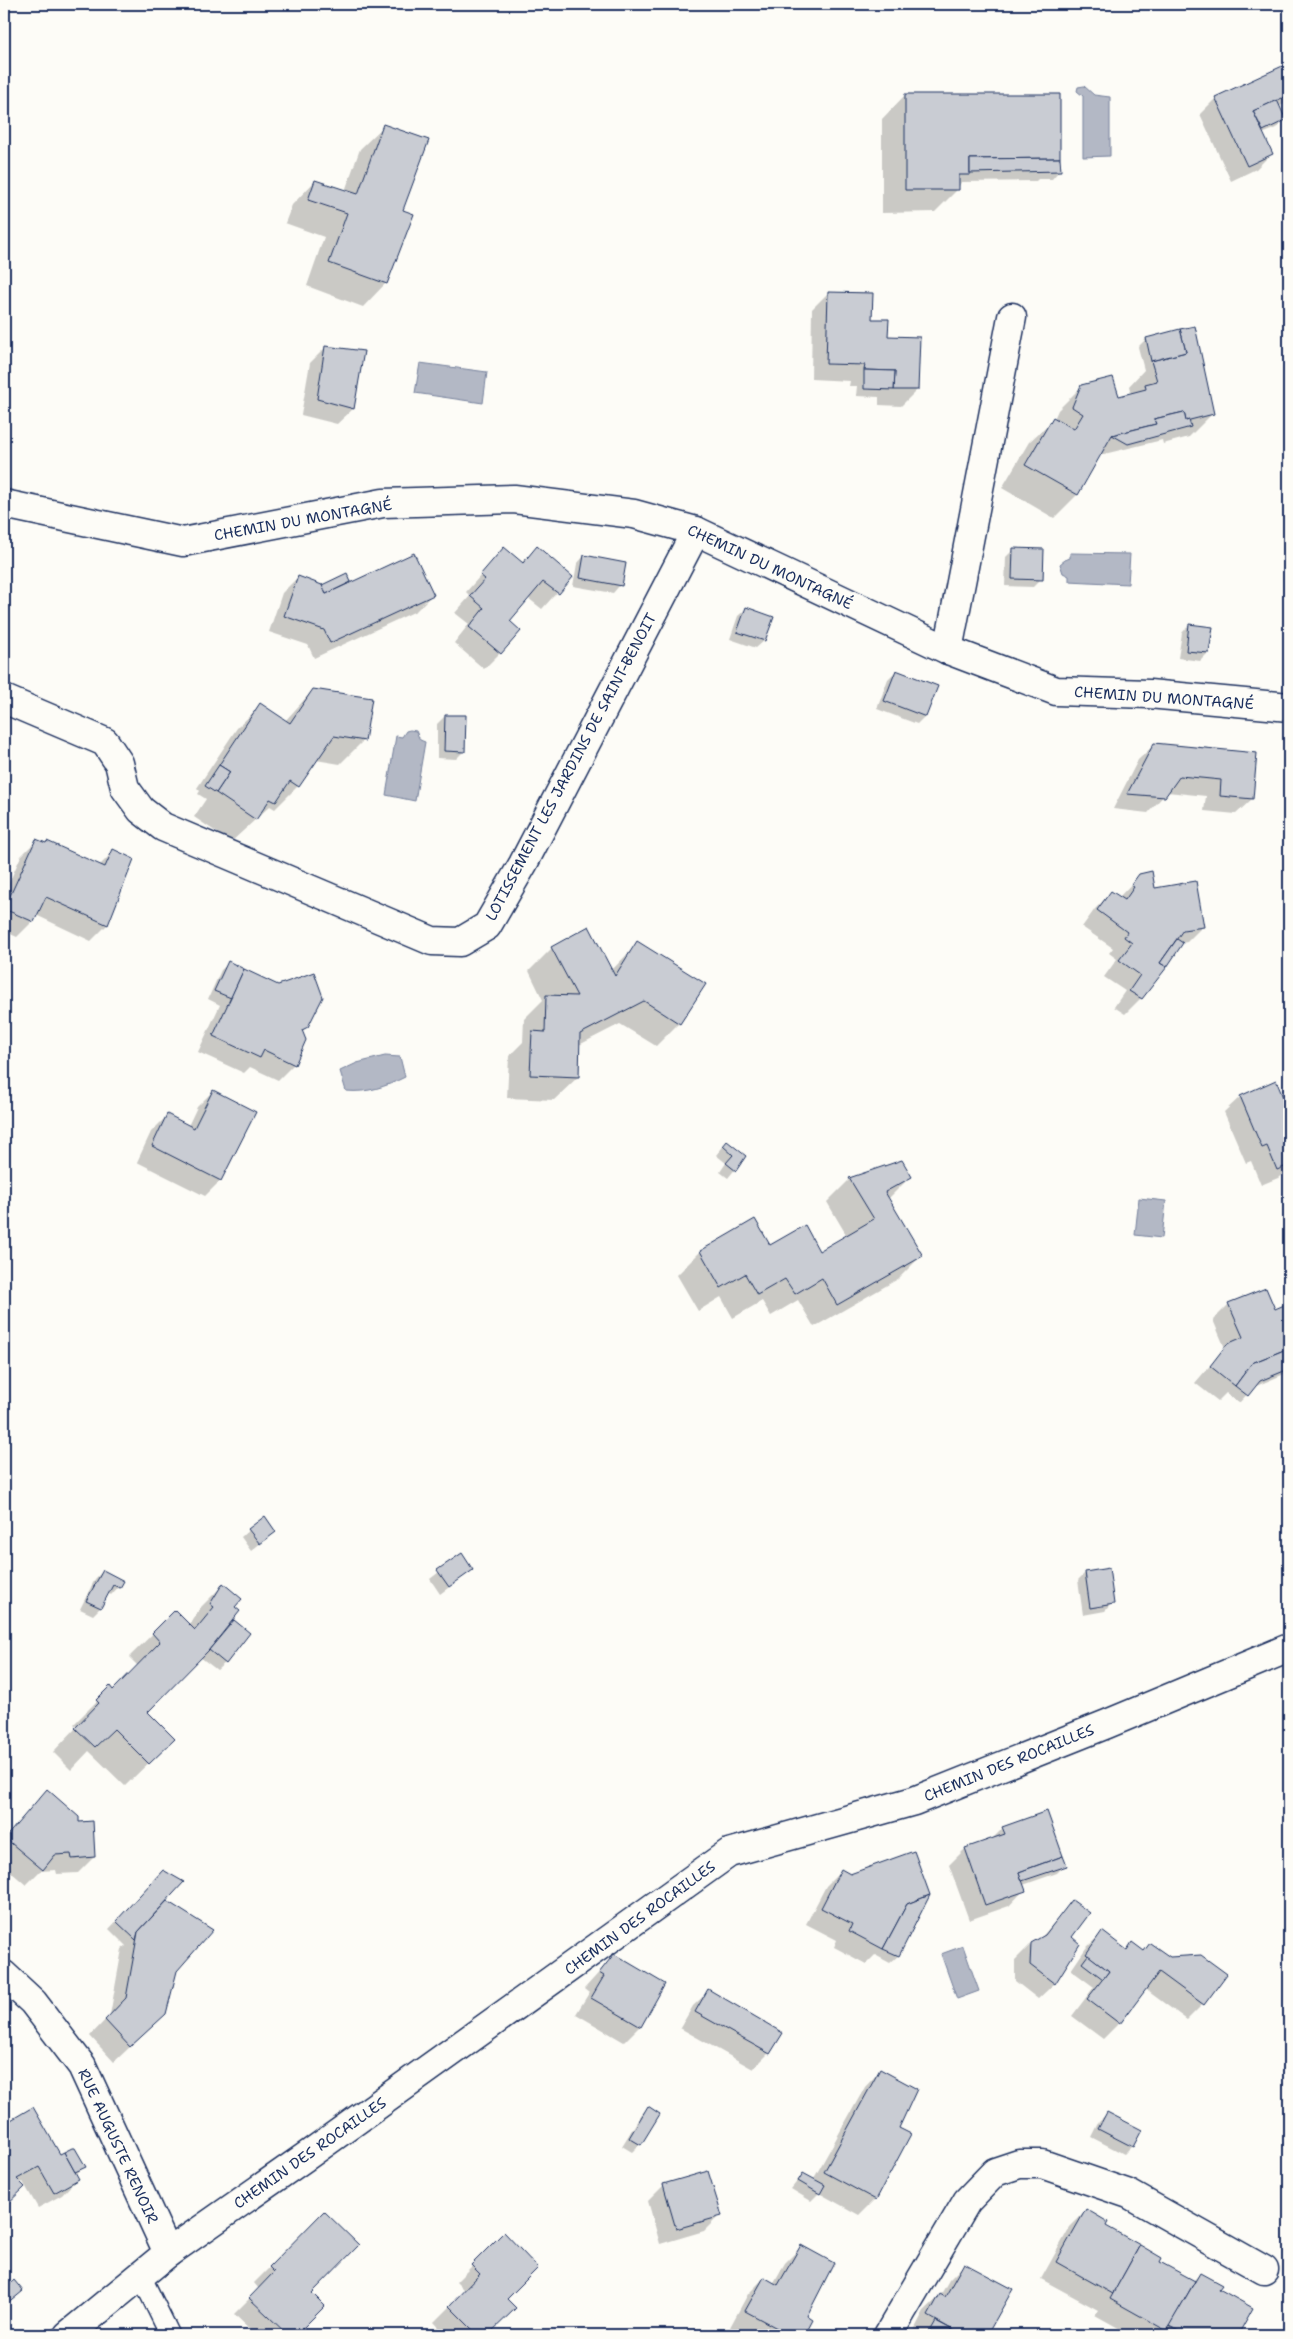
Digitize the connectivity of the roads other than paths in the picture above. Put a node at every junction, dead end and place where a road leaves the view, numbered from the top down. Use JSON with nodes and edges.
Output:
{"nodes":[{"id":1,"x":1012,"y":317,"type":"dead end"},
{"id":2,"x":4,"y":504,"type":"edge"},
{"id":3,"x":696,"y":531,"type":"junction"},
{"id":4,"x":948,"y":650,"type":"junction"},
{"id":5,"x":4,"y":699,"type":"edge"},
{"id":6,"x":1289,"y":707,"type":"edge"},
{"id":7,"x":1289,"y":1648,"type":"edge"},
{"id":8,"x":4,"y":1975,"type":"edge"},
{"id":9,"x":168,"y":2253,"type":"junction"},
{"id":10,"x":1264,"y":2270,"type":"dead end"},
{"id":11,"x":141,"y":2276,"type":"junction"},
{"id":12,"x":68,"y":2335,"type":"edge"},
{"id":13,"x":170,"y":2335,"type":"edge"},
{"id":14,"x":888,"y":2335,"type":"edge"}],
"edges":[{"from":1,"to":4,"type":"street"},
{"from":2,"to":3,"type":"street","name":"CHEMIN DU MONTAGNÉ"},
{"from":3,"to":4,"type":"street","name":"CHEMIN DU MONTAGNÉ"},
{"from":3,"to":5,"type":"street","name":"LOTISSEMENT LES JARDINS DE SAINT-BENOIT"},
{"from":4,"to":6,"type":"street","name":"CHEMIN DU MONTAGNÉ"},
{"from":7,"to":9,"type":"street","name":"CHEMIN DES ROCAILLES"},
{"from":8,"to":9,"type":"street","name":"RUE AUGUSTE RENOIR"},
{"from":9,"to":11,"type":"street","name":"CHEMIN DES ROCAILLES"},
{"from":10,"to":14,"type":"street"},
{"from":11,"to":12,"type":"street","name":"CHEMIN DES ROCAILLES"},
{"from":11,"to":13,"type":"lane"}]}
